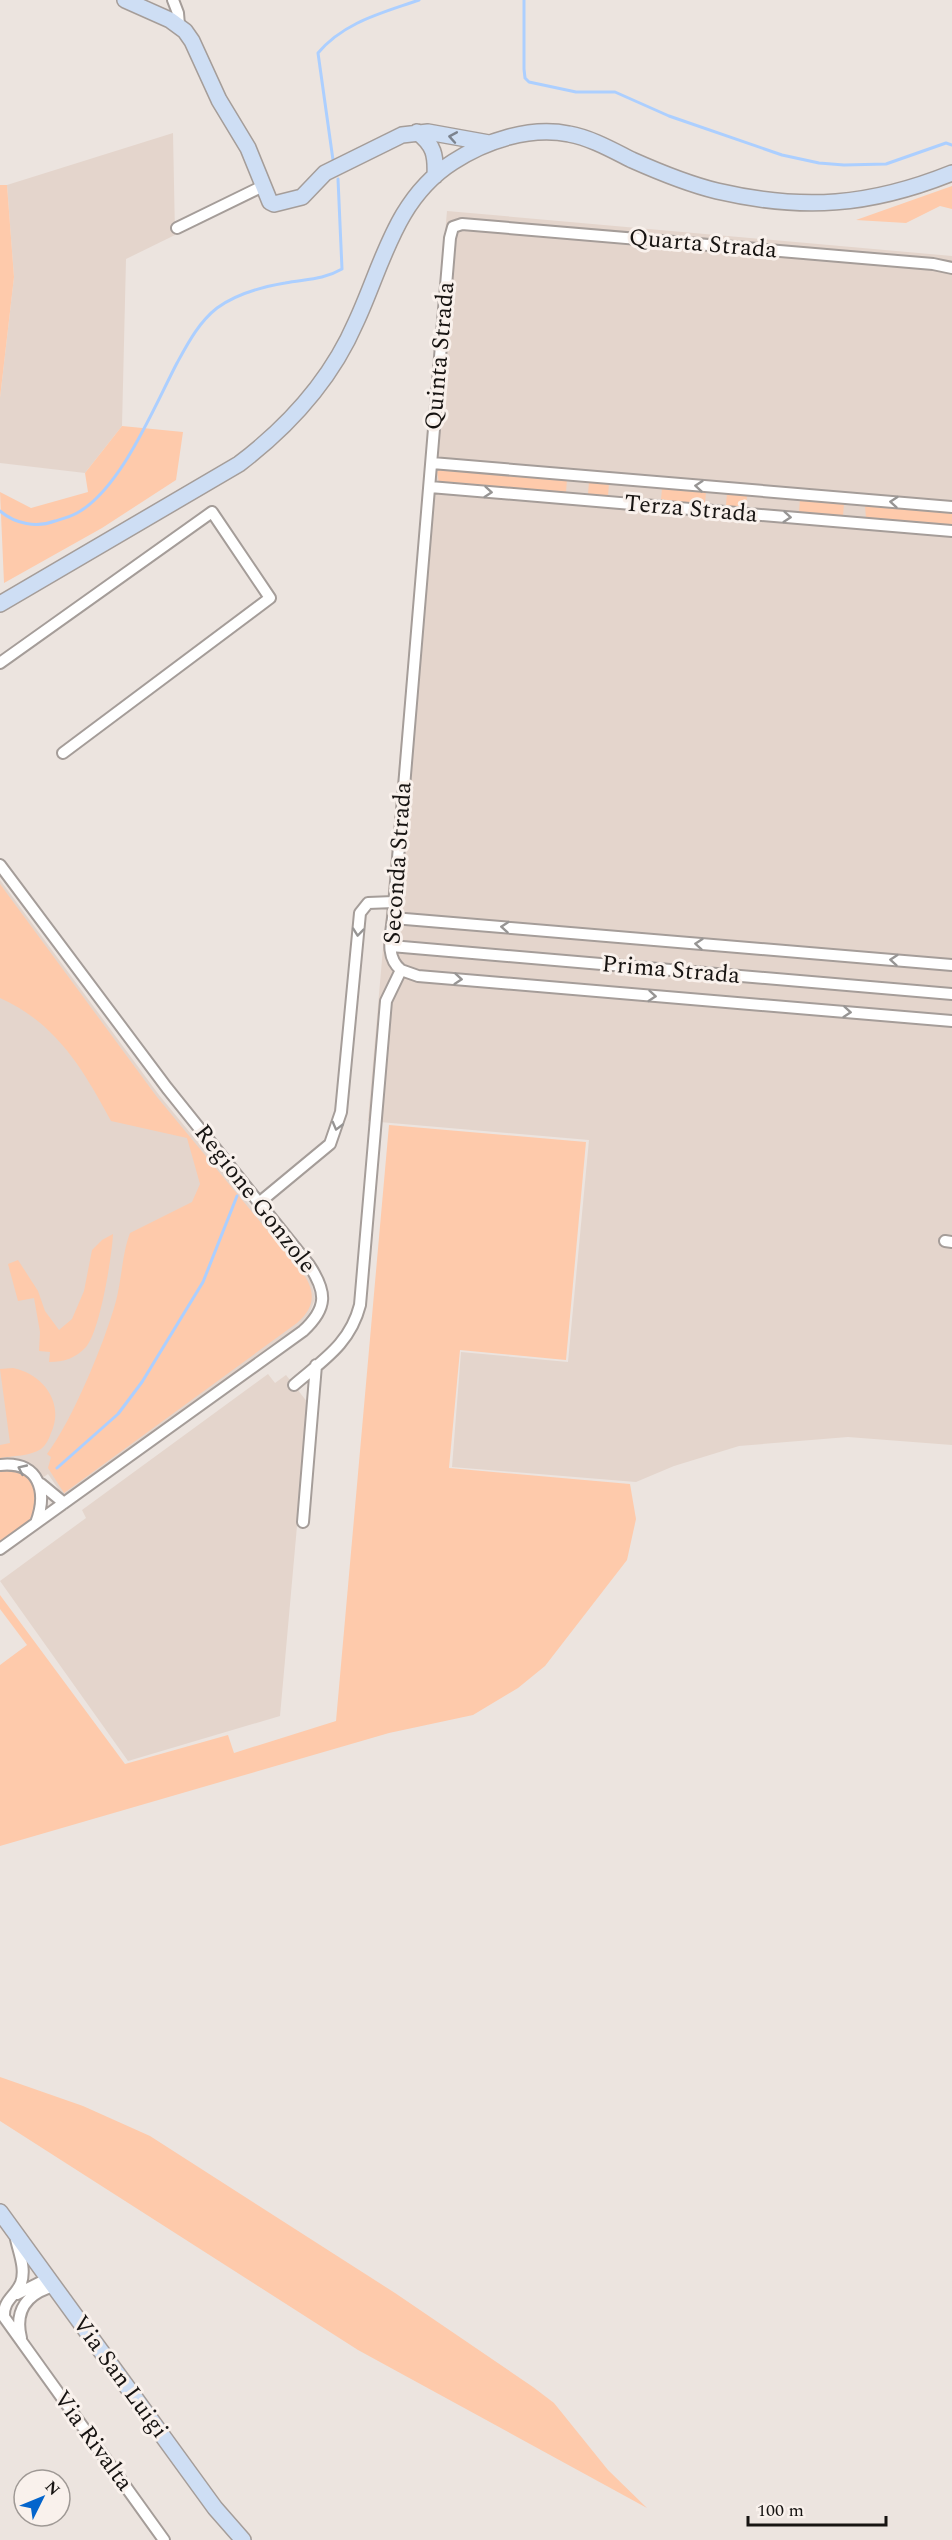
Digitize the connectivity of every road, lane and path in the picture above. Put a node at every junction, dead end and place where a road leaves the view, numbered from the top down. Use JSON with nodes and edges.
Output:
{"nodes":[{"id":1,"x":125,"y":0,"type":"edge"},
{"id":2,"x":173,"y":0,"type":"edge"},
{"id":3,"x":179,"y":25,"type":"junction"},
{"id":4,"x":417,"y":132,"type":"junction"},
{"id":5,"x":489,"y":143,"type":"junction"},
{"id":6,"x":952,"y":173,"type":"edge"},
{"id":7,"x":435,"y":176,"type":"junction"},
{"id":8,"x":263,"y":186,"type":"junction"},
{"id":9,"x":453,"y":227,"type":"joint"},
{"id":10,"x":177,"y":228,"type":"dead end"},
{"id":11,"x":952,"y":268,"type":"edge"},
{"id":12,"x":432,"y":463,"type":"junction"},
{"id":13,"x":430,"y":487,"type":"junction"},
{"id":14,"x":952,"y":507,"type":"edge"},
{"id":15,"x":952,"y":531,"type":"edge"},
{"id":16,"x":0,"y":604,"type":"edge"},
{"id":17,"x":0,"y":663,"type":"edge"},
{"id":18,"x":63,"y":753,"type":"dead end"},
{"id":19,"x":0,"y":865,"type":"edge"},
{"id":20,"x":394,"y":902,"type":"junction"},
{"id":21,"x":393,"y":918,"type":"junction"},
{"id":22,"x":391,"y":946,"type":"junction"},
{"id":23,"x":952,"y":965,"type":"edge"},
{"id":24,"x":401,"y":970,"type":"junction"},
{"id":25,"x":952,"y":994,"type":"edge"},
{"id":26,"x":952,"y":1021,"type":"edge"},
{"id":27,"x":260,"y":1202,"type":"junction"},
{"id":28,"x":316,"y":1365,"type":"junction"},
{"id":29,"x":294,"y":1385,"type":"dead end"},
{"id":30,"x":0,"y":1465,"type":"edge"},
{"id":31,"x":38,"y":1481,"type":"junction"},
{"id":32,"x":64,"y":1503,"type":"junction"},
{"id":33,"x":303,"y":1522,"type":"dead end"},
{"id":34,"x":36,"y":1523,"type":"junction"},
{"id":35,"x":0,"y":1549,"type":"edge"},
{"id":36,"x":0,"y":2212,"type":"edge"},
{"id":37,"x":14,"y":2230,"type":"junction"},
{"id":38,"x":52,"y":2282,"type":"junction"},
{"id":39,"x":4,"y":2300,"type":"edge"},
{"id":40,"x":20,"y":2311,"type":"junction"},
{"id":41,"x":2,"y":2314,"type":"edge"},
{"id":42,"x":21,"y":2342,"type":"junction"},
{"id":43,"x":164,"y":2540,"type":"edge"},
{"id":44,"x":243,"y":2540,"type":"edge"}],
"edges":[{"from":1,"to":3,"type":"street"},
{"from":2,"to":3,"type":"street"},
{"from":3,"to":8,"type":"street"},
{"from":5,"to":4,"type":"street","one_way":true},
{"from":4,"to":7,"type":"street"},
{"from":4,"to":8,"type":"street"},
{"from":5,"to":6,"type":"street"},
{"from":5,"to":7,"type":"street"},
{"from":7,"to":16,"type":"street"},
{"from":8,"to":10,"type":"street"},
{"from":9,"to":11,"type":"street","name":"Quarta Strada"},
{"from":9,"to":12,"type":"street","name":"Quinta Strada"},
{"from":12,"to":13,"type":"street","name":"Quinta Strada"},
{"from":14,"to":12,"type":"street","name":"Terza Strada","one_way":true},
{"from":13,"to":15,"type":"street","name":"Terza Strada","one_way":true},
{"from":13,"to":20,"type":"street","name":"Seconda Strada"},
{"from":17,"to":18,"type":"street"},
{"from":19,"to":27,"type":"street","name":"Regione Gonzole"},
{"from":20,"to":21,"type":"street","name":"Seconda Strada"},
{"from":20,"to":27,"type":"street","one_way":true},
{"from":21,"to":22,"type":"street","name":"Seconda Strada"},
{"from":23,"to":21,"type":"street","name":"Prima Strada","one_way":true},
{"from":22,"to":24,"type":"street","name":"Seconda Strada"},
{"from":22,"to":25,"type":"street","name":"Prima Strada"},
{"from":24,"to":26,"type":"street","name":"Prima Strada","one_way":true},
{"from":24,"to":28,"type":"street","name":"Seconda Strada"},
{"from":27,"to":32,"type":"street","name":"Regione Gonzole"},
{"from":28,"to":29,"type":"street","name":"Seconda Strada"},
{"from":28,"to":33,"type":"street"},
{"from":31,"to":30,"type":"street","one_way":true},
{"from":31,"to":32,"type":"street"},
{"from":31,"to":34,"type":"street"},
{"from":32,"to":34,"type":"street","name":"Regione Gonzole"},
{"from":34,"to":35,"type":"street","name":"Regione Gonzole"},
{"from":36,"to":37,"type":"street","name":"Via San Luigi"},
{"from":37,"to":38,"type":"street","name":"Via San Luigi"},
{"from":37,"to":39,"type":"street"},
{"from":38,"to":39,"type":"street"},
{"from":38,"to":40,"type":"street"},
{"from":38,"to":44,"type":"street","name":"Via San Luigi"},
{"from":39,"to":41,"type":"street"},
{"from":40,"to":41,"type":"street"},
{"from":40,"to":42,"type":"street"},
{"from":41,"to":42,"type":"street","name":"Via Rivalta"},
{"from":42,"to":43,"type":"street","name":"Via Rivalta"}]}
